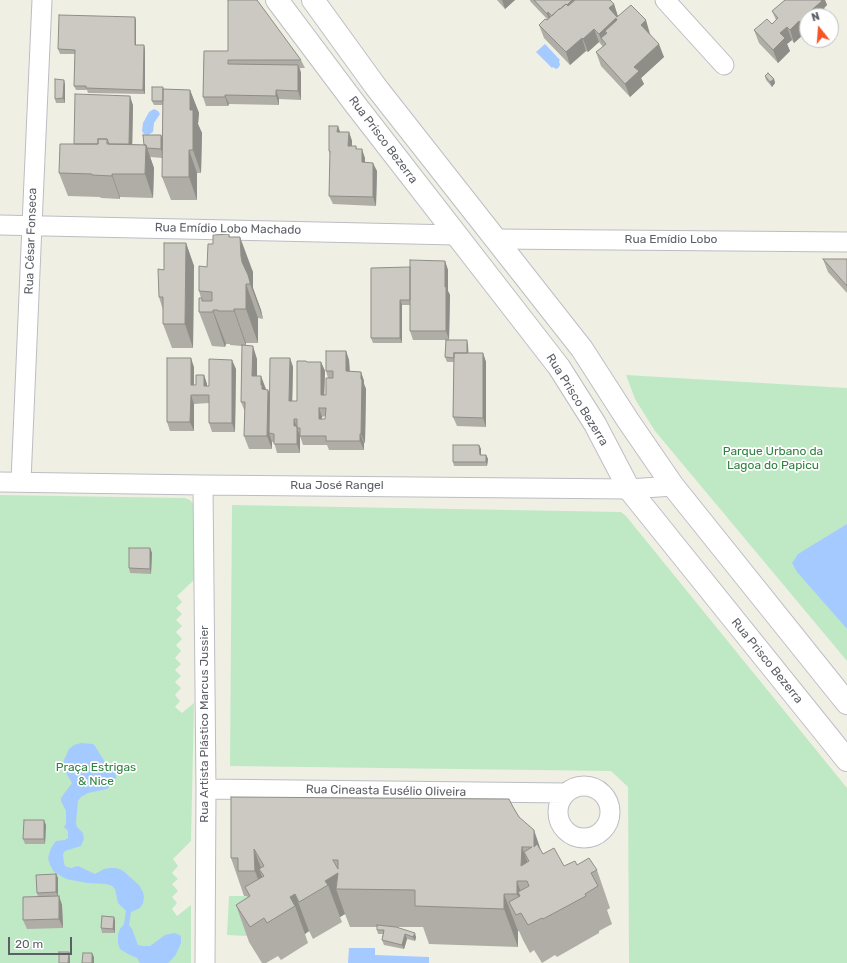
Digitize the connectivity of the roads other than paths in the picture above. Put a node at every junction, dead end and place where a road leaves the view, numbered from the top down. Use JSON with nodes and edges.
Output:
{"nodes":[{"id":1,"x":42,"y":0,"type":"edge"},
{"id":2,"x":278,"y":0,"type":"edge"},
{"id":3,"x":313,"y":0,"type":"edge"},
{"id":4,"x":665,"y":0,"type":"edge"},
{"id":5,"x":724,"y":65,"type":"dead end"},
{"id":6,"x":376,"y":87,"type":"junction"},
{"id":7,"x":355,"y":104,"type":"junction"},
{"id":8,"x":0,"y":225,"type":"edge"},
{"id":9,"x":32,"y":225,"type":"junction"},
{"id":10,"x":456,"y":234,"type":"junction"},
{"id":11,"x":495,"y":239,"type":"junction"},
{"id":12,"x":847,"y":242,"type":"edge"},
{"id":13,"x":21,"y":481,"type":"junction"},
{"id":14,"x":0,"y":482,"type":"edge"},
{"id":15,"x":203,"y":485,"type":"junction"},
{"id":16,"x":674,"y":486,"type":"junction"},
{"id":17,"x":628,"y":489,"type":"junction"},
{"id":18,"x":847,"y":703,"type":"edge"},
{"id":19,"x":847,"y":760,"type":"edge"},
{"id":20,"x":206,"y":789,"type":"junction"},
{"id":21,"x":566,"y":793,"type":"dead end"},
{"id":22,"x":205,"y":963,"type":"edge"}],
"edges":[{"from":1,"to":9,"type":"street","name":"Rua César Fonseca"},
{"from":2,"to":7,"type":"street","name":"Rua Prisco Bezerra"},
{"from":3,"to":6,"type":"street"},
{"from":4,"to":5,"type":"street"},
{"from":6,"to":7,"type":"street"},
{"from":6,"to":11,"type":"street"},
{"from":7,"to":10,"type":"street","name":"Rua Prisco Bezerra"},
{"from":8,"to":9,"type":"street","name":"Rua Emídio Lobo Machado"},
{"from":9,"to":10,"type":"street","name":"Rua Emídio Lobo Machado"},
{"from":9,"to":13,"type":"street","name":"Rua César Fonseca"},
{"from":10,"to":17,"type":"street","name":"Rua Prisco Bezerra"},
{"from":11,"to":12,"type":"street","name":"Rua Emídio Lobo"},
{"from":11,"to":16,"type":"street"},
{"from":13,"to":14,"type":"street","name":"Rua José Rangel"},
{"from":13,"to":15,"type":"street","name":"Rua José Rangel"},
{"from":15,"to":17,"type":"street","name":"Rua José Rangel"},
{"from":15,"to":20,"type":"street","name":"Rua Artista Plástico Marcus Jussier"},
{"from":16,"to":17,"type":"street","name":"Rua José Rangel"},
{"from":16,"to":18,"type":"street"},
{"from":17,"to":19,"type":"street","name":"Rua Prisco Bezerra"},
{"from":20,"to":21,"type":"street","name":"Rua Cineasta Eusélio Oliveira"},
{"from":20,"to":22,"type":"street","name":"Rua Artista Plástico Marcus Jussier"}]}
